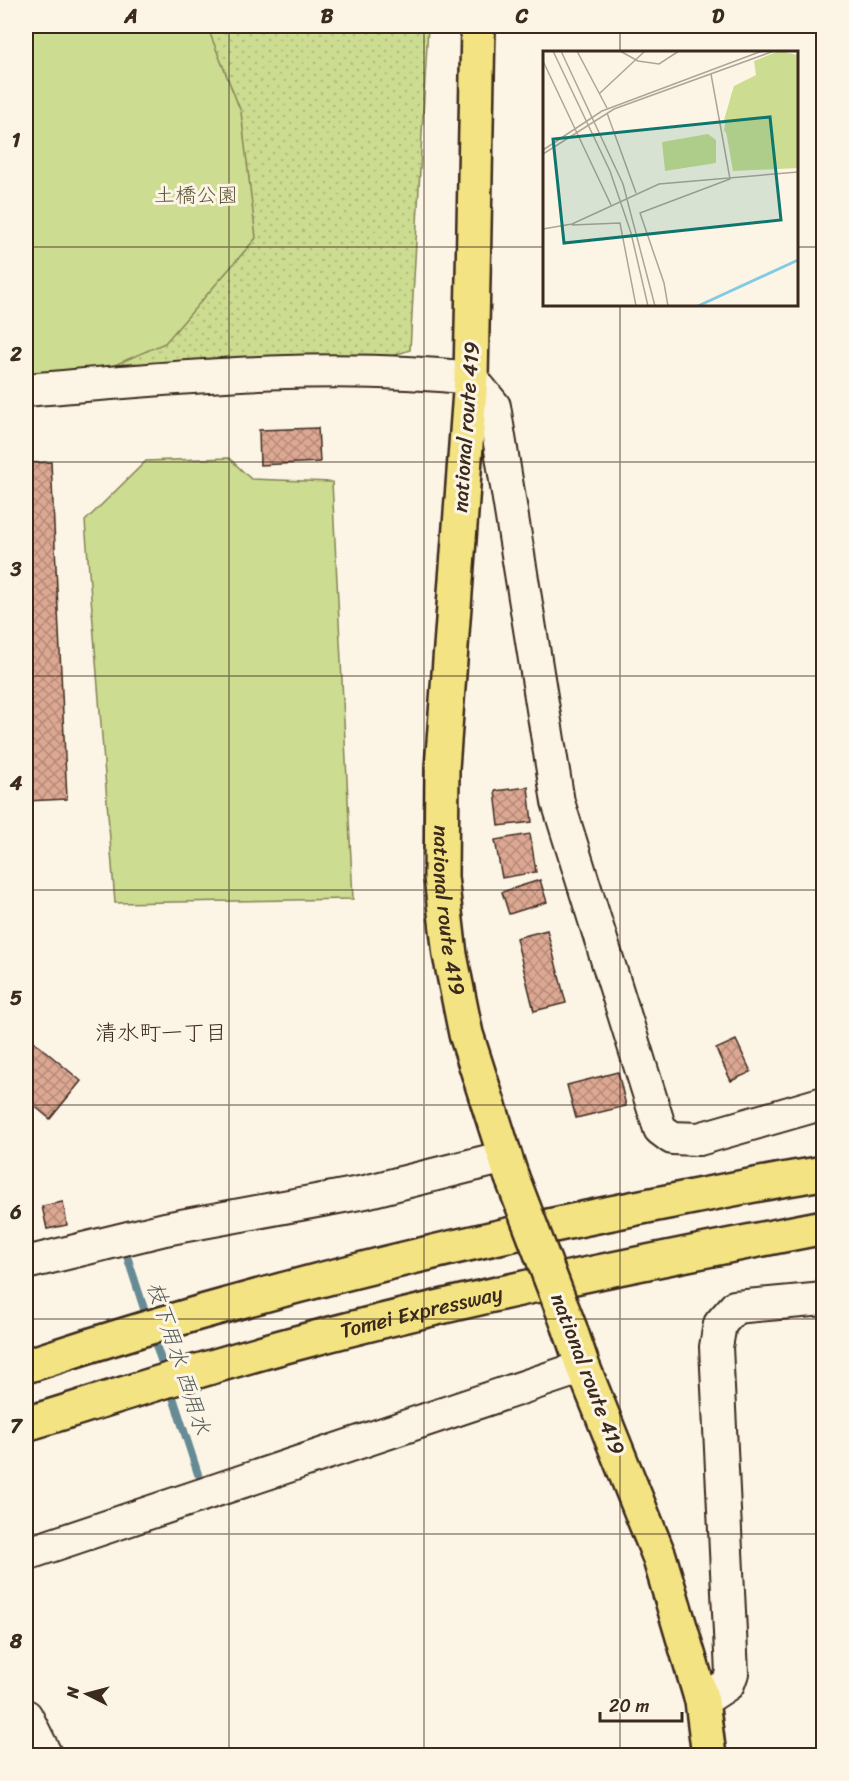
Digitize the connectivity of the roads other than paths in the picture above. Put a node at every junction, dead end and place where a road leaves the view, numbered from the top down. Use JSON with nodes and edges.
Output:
{"nodes":[{"id":1,"x":478,"y":26,"type":"edge"},
{"id":2,"x":471,"y":378,"type":"junction"},
{"id":3,"x":26,"y":390,"type":"edge"},
{"id":4,"x":824,"y":1103,"type":"edge"},
{"id":5,"x":508,"y":1166,"type":"junction"},
{"id":6,"x":824,"y":1173,"type":"edge"},
{"id":7,"x":824,"y":1227,"type":"edge"},
{"id":8,"x":26,"y":1263,"type":"edge"},
{"id":9,"x":824,"y":1299,"type":"edge"},
{"id":10,"x":26,"y":1366,"type":"edge"},
{"id":11,"x":583,"y":1366,"type":"junction"},
{"id":12,"x":26,"y":1424,"type":"edge"},
{"id":13,"x":26,"y":1554,"type":"edge"},
{"id":14,"x":702,"y":1701,"type":"junction"},
{"id":15,"x":26,"y":1716,"type":"edge"},
{"id":16,"x":46,"y":1755,"type":"edge"},
{"id":17,"x":709,"y":1755,"type":"edge"}],
"edges":[{"from":1,"to":2,"type":"highway","name":"national route 419"},
{"from":2,"to":3,"type":"street"},
{"from":2,"to":4,"type":"street"},
{"from":2,"to":5,"type":"highway","name":"national route 419"},
{"from":5,"to":8,"type":"street"},
{"from":5,"to":11,"type":"highway","name":"national route 419","bridge":true},
{"from":6,"to":10,"type":"highway"},
{"from":7,"to":12,"type":"highway","name":"Tomei Expressway"},
{"from":9,"to":14,"type":"street"},
{"from":11,"to":13,"type":"street"},
{"from":11,"to":14,"type":"highway","name":"national route 419"},
{"from":14,"to":17,"type":"highway","name":"national route 419"},
{"from":15,"to":16,"type":"street"}]}
